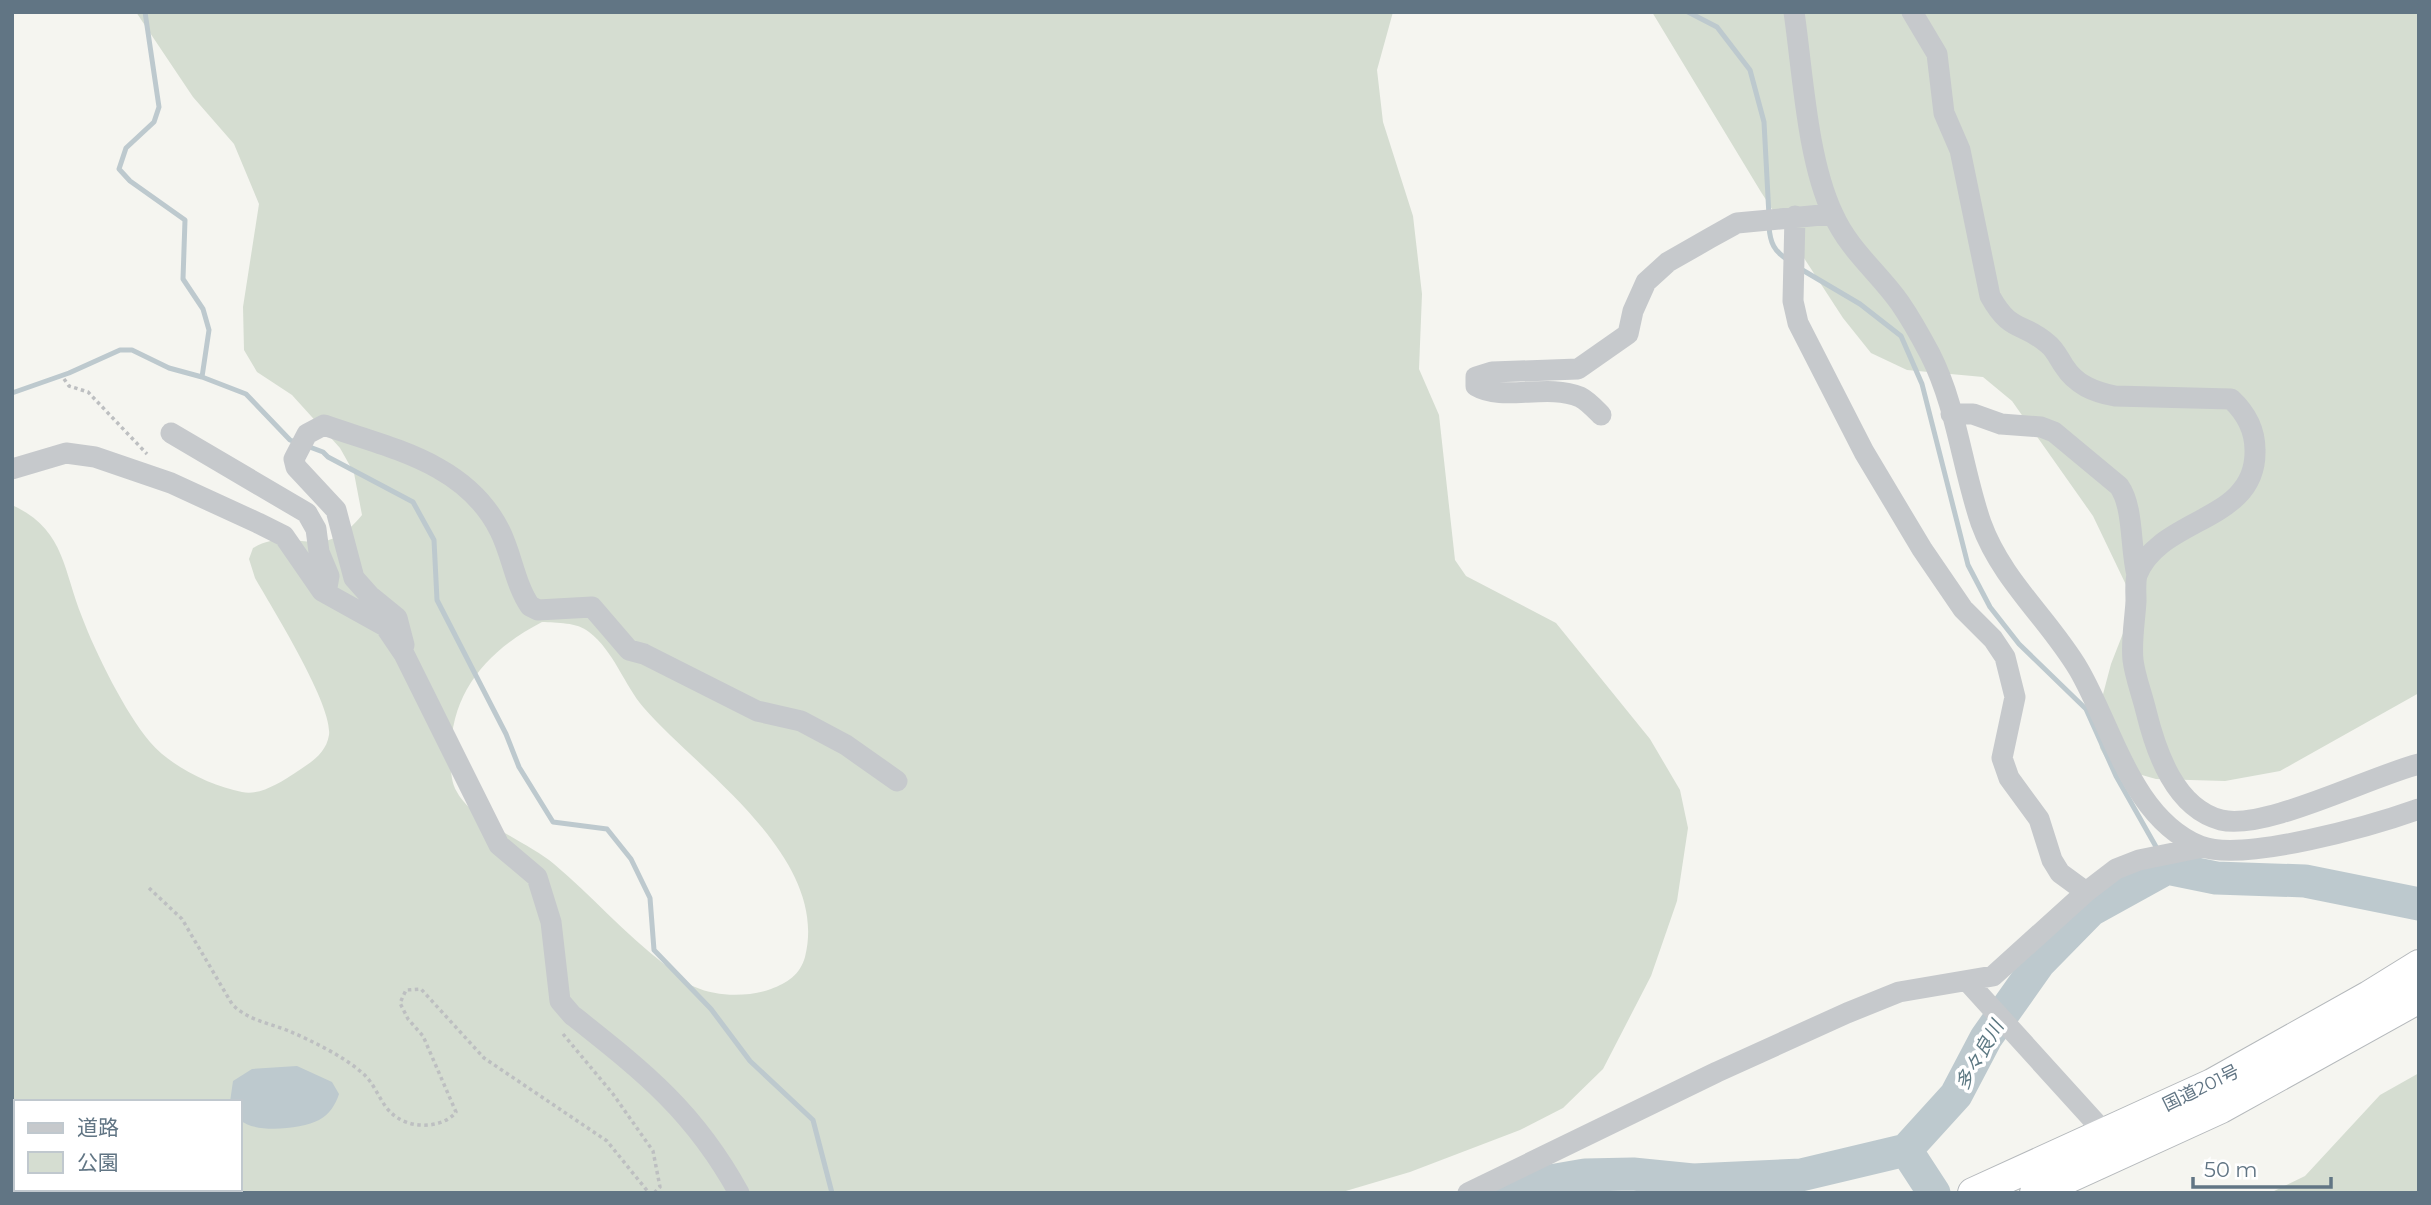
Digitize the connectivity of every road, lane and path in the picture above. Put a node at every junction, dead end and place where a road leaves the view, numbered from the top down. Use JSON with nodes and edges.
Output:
{"nodes":[{"id":1,"x":1794,"y":12,"type":"edge"},
{"id":2,"x":1912,"y":12,"type":"edge"},
{"id":3,"x":1832,"y":214,"type":"junction"},
{"id":4,"x":1795,"y":216,"type":"junction"},
{"id":5,"x":64,"y":379,"type":"dead end"},
{"id":6,"x":1951,"y":414,"type":"junction"},
{"id":7,"x":1601,"y":415,"type":"dead end"},
{"id":8,"x":171,"y":433,"type":"dead end"},
{"id":9,"x":12,"y":469,"type":"edge"},
{"id":10,"x":164,"y":480,"type":"junction"},
{"id":11,"x":2137,"y":575,"type":"junction"},
{"id":12,"x":326,"y":593,"type":"junction"},
{"id":13,"x":404,"y":654,"type":"junction"},
{"id":14,"x":2419,"y":764,"type":"edge"},
{"id":15,"x":897,"y":781,"type":"dead end"},
{"id":16,"x":2419,"y":809,"type":"edge"},
{"id":17,"x":2203,"y":847,"type":"junction"},
{"id":18,"x":149,"y":888,"type":"dead end"},
{"id":19,"x":2085,"y":892,"type":"junction"},
{"id":20,"x":2419,"y":965,"type":"edge"},
{"id":21,"x":1968,"y":982,"type":"junction"},
{"id":22,"x":2419,"y":998,"type":"edge"},
{"id":23,"x":564,"y":1006,"type":"junction"},
{"id":24,"x":2110,"y":1144,"type":"junction"},
{"id":25,"x":2037,"y":1190,"type":"edge"},
{"id":26,"x":649,"y":1193,"type":"edge"},
{"id":27,"x":654,"y":1193,"type":"edge"},
{"id":28,"x":739,"y":1193,"type":"edge"},
{"id":29,"x":1468,"y":1193,"type":"edge"},
{"id":30,"x":1973,"y":1193,"type":"edge"}],
"edges":[{"from":1,"to":3,"type":"street"},
{"from":2,"to":11,"type":"street"},
{"from":3,"to":4,"type":"street"},
{"from":3,"to":6,"type":"street"},
{"from":4,"to":7,"type":"street"},
{"from":4,"to":19,"type":"street"},
{"from":5,"to":10,"type":"path"},
{"from":6,"to":11,"type":"street"},
{"from":6,"to":17,"type":"street"},
{"from":8,"to":12,"type":"street"},
{"from":9,"to":10,"type":"street"},
{"from":10,"to":12,"type":"street"},
{"from":11,"to":14,"type":"street"},
{"from":12,"to":13,"type":"street"},
{"from":13,"to":15,"type":"street"},
{"from":13,"to":23,"type":"street"},
{"from":16,"to":17,"type":"street"},
{"from":17,"to":19,"type":"street"},
{"from":18,"to":26,"type":"path"},
{"from":19,"to":21,"type":"street"},
{"from":20,"to":24,"type":"highway","name":"国道201号"},
{"from":21,"to":24,"type":"street"},
{"from":21,"to":29,"type":"street"},
{"from":22,"to":24,"type":"highway","name":"国道201号"},
{"from":23,"to":27,"type":"path"},
{"from":23,"to":28,"type":"street"},
{"from":24,"to":25,"type":"highway","name":"国道201号"},
{"from":24,"to":30,"type":"highway","name":"国道201号"}]}
